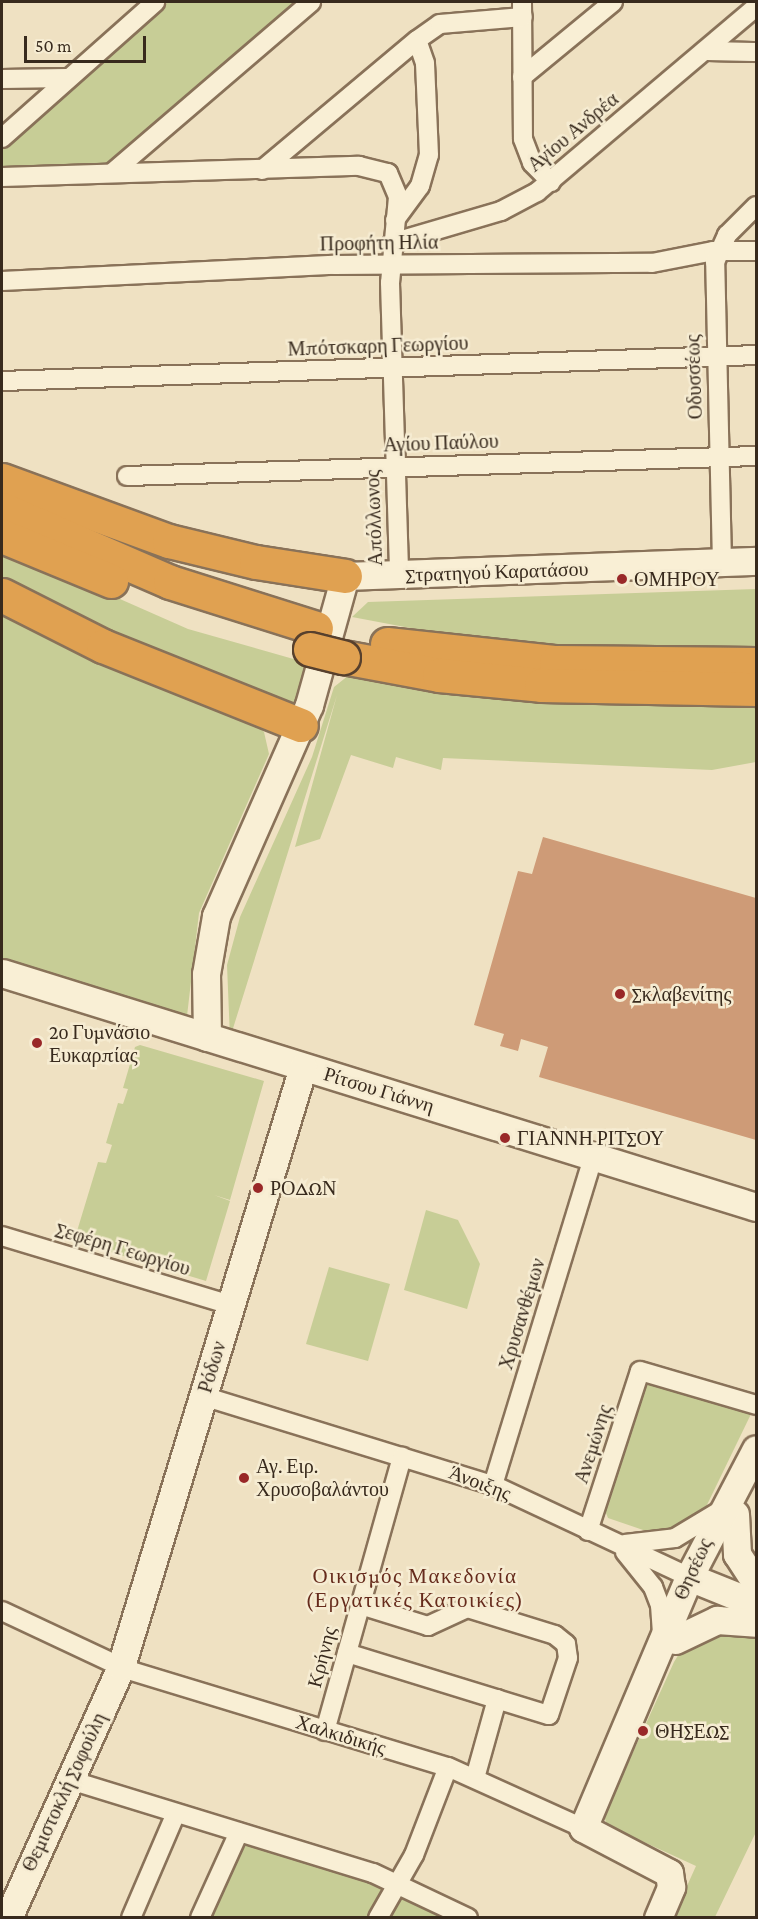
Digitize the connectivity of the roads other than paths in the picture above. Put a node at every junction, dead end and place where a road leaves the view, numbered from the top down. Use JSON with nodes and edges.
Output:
{"nodes":[{"id":1,"x":155,"y":2,"type":"edge"},
{"id":2,"x":311,"y":2,"type":"edge"},
{"id":3,"x":613,"y":2,"type":"edge"},
{"id":4,"x":756,"y":7,"type":"edge"},
{"id":5,"x":523,"y":9,"type":"edge"},
{"id":6,"x":417,"y":40,"type":"junction"},
{"id":7,"x":705,"y":51,"type":"junction"},
{"id":8,"x":756,"y":51,"type":"edge"},
{"id":9,"x":522,"y":77,"type":"junction"},
{"id":10,"x":67,"y":78,"type":"junction"},
{"id":11,"x":2,"y":79,"type":"edge"},
{"id":12,"x":2,"y":138,"type":"edge"},
{"id":13,"x":262,"y":170,"type":"junction"},
{"id":14,"x":113,"y":172,"type":"junction"},
{"id":15,"x":2,"y":177,"type":"edge"},
{"id":16,"x":551,"y":182,"type":"junction"},
{"id":17,"x":756,"y":206,"type":"edge"},
{"id":18,"x":395,"y":220,"type":"junction"},
{"id":19,"x":392,"y":243,"type":"junction"},
{"id":20,"x":717,"y":251,"type":"junction"},
{"id":21,"x":756,"y":251,"type":"edge"},
{"id":22,"x":391,"y":264,"type":"junction"},
{"id":23,"x":2,"y":281,"type":"edge"},
{"id":24,"x":756,"y":355,"type":"edge"},
{"id":25,"x":715,"y":356,"type":"junction"},
{"id":26,"x":392,"y":368,"type":"junction"},
{"id":27,"x":2,"y":381,"type":"edge"},
{"id":28,"x":756,"y":456,"type":"edge"},
{"id":29,"x":719,"y":457,"type":"junction"},
{"id":30,"x":395,"y":467,"type":"junction"},
{"id":31,"x":127,"y":476,"type":"dead end"},
{"id":32,"x":2,"y":480,"type":"edge"},
{"id":33,"x":2,"y":509,"type":"edge"},
{"id":34,"x":2,"y":536,"type":"edge"},
{"id":35,"x":756,"y":561,"type":"edge"},
{"id":36,"x":722,"y":563,"type":"junction"},
{"id":37,"x":345,"y":576,"type":"junction"},
{"id":38,"x":399,"y":576,"type":"junction"},
{"id":39,"x":2,"y":595,"type":"edge"},
{"id":40,"x":313,"y":639,"type":"junction"},
{"id":41,"x":345,"y":646,"type":"junction"},
{"id":42,"x":756,"y":657,"type":"edge"},
{"id":43,"x":692,"y":664,"type":"junction"},
{"id":44,"x":756,"y":664,"type":"edge"},
{"id":45,"x":756,"y":688,"type":"edge"},
{"id":46,"x":301,"y":725,"type":"junction"},
{"id":47,"x":2,"y":973,"type":"edge"},
{"id":48,"x":207,"y":1037,"type":"junction"},
{"id":49,"x":303,"y":1067,"type":"junction"},
{"id":50,"x":594,"y":1155,"type":"junction"},
{"id":51,"x":756,"y":1206,"type":"edge"},
{"id":52,"x":2,"y":1236,"type":"edge"},
{"id":53,"x":231,"y":1305,"type":"junction"},
{"id":54,"x":203,"y":1396,"type":"junction"},
{"id":55,"x":756,"y":1405,"type":"edge"},
{"id":56,"x":756,"y":1449,"type":"edge"},
{"id":57,"x":402,"y":1457,"type":"junction"},
{"id":58,"x":756,"y":1459,"type":"edge"},
{"id":59,"x":493,"y":1485,"type":"junction"},
{"id":60,"x":730,"y":1508,"type":"junction"},
{"id":61,"x":588,"y":1531,"type":"junction"},
{"id":62,"x":615,"y":1543,"type":"junction"},
{"id":63,"x":696,"y":1580,"type":"junction"},
{"id":64,"x":360,"y":1605,"type":"junction"},
{"id":65,"x":754,"y":1605,"type":"edge"},
{"id":66,"x":2,"y":1611,"type":"edge"},
{"id":67,"x":668,"y":1641,"type":"junction"},
{"id":68,"x":347,"y":1653,"type":"junction"},
{"id":69,"x":121,"y":1666,"type":"junction"},
{"id":70,"x":497,"y":1699,"type":"junction"},
{"id":71,"x":325,"y":1731,"type":"junction"},
{"id":72,"x":448,"y":1767,"type":"junction"},
{"id":73,"x":475,"y":1778,"type":"junction"},
{"id":74,"x":70,"y":1780,"type":"junction"},
{"id":75,"x":176,"y":1813,"type":"junction"},
{"id":76,"x":583,"y":1828,"type":"junction"},
{"id":77,"x":239,"y":1832,"type":"junction"},
{"id":78,"x":395,"y":1883,"type":"junction"},
{"id":79,"x":8,"y":1917,"type":"edge"},
{"id":80,"x":131,"y":1917,"type":"edge"},
{"id":81,"x":200,"y":1917,"type":"edge"},
{"id":82,"x":378,"y":1917,"type":"edge"},
{"id":83,"x":468,"y":1917,"type":"edge"},
{"id":84,"x":658,"y":1917,"type":"edge"}],
"edges":[{"from":1,"to":10,"type":"street"},
{"from":2,"to":14,"type":"street"},
{"from":3,"to":9,"type":"street"},
{"from":4,"to":7,"type":"street","name":"Αγίου Ανδρέα"},
{"from":5,"to":6,"type":"street"},
{"from":5,"to":9,"type":"street"},
{"from":6,"to":13,"type":"street"},
{"from":6,"to":18,"type":"street"},
{"from":7,"to":8,"type":"street"},
{"from":7,"to":16,"type":"street","name":"Αγίου Ανδρέα"},
{"from":9,"to":16,"type":"street"},
{"from":10,"to":11,"type":"street"},
{"from":10,"to":12,"type":"street"},
{"from":13,"to":14,"type":"street"},
{"from":13,"to":18,"type":"street","name":"Απόλλωνος"},
{"from":14,"to":15,"type":"street"},
{"from":16,"to":19,"type":"street","name":"Αγίου Ανδρέα"},
{"from":17,"to":20,"type":"street"},
{"from":18,"to":19,"type":"street","name":"Απόλλωνος"},
{"from":19,"to":22,"type":"street","name":"Απόλλωνος"},
{"from":20,"to":21,"type":"street","name":"Προφήτη Ηλία"},
{"from":20,"to":22,"type":"street","name":"Προφήτη Ηλία"},
{"from":20,"to":25,"type":"street","name":"Οδυσσέως"},
{"from":22,"to":23,"type":"street","name":"Προφήτη Ηλία"},
{"from":22,"to":26,"type":"street","name":"Απόλλωνος"},
{"from":24,"to":25,"type":"street","name":"Μπότσκαρη Γεωργίου"},
{"from":25,"to":26,"type":"street","name":"Μπότσκαρη Γεωργίου"},
{"from":25,"to":29,"type":"street","name":"Οδυσσέως"},
{"from":26,"to":27,"type":"street","name":"Μπότσκαρη Γεωργίου"},
{"from":26,"to":30,"type":"street","name":"Απόλλωνος"},
{"from":28,"to":29,"type":"street","name":"Αγίου Παύλου"},
{"from":29,"to":30,"type":"street","name":"Αγίου Παύλου"},
{"from":29,"to":36,"type":"street","name":"Οδυσσέως"},
{"from":30,"to":31,"type":"street","name":"Αγίου Παύλου"},
{"from":30,"to":38,"type":"street","name":"Απόλλωνος"},
{"from":32,"to":37,"type":"highway"},
{"from":33,"to":40,"type":"highway"},
{"from":34,"to":40,"type":"highway"},
{"from":35,"to":36,"type":"street","name":"Στρατηγού Καρατάσου"},
{"from":36,"to":38,"type":"street","name":"Στρατηγού Καρατάσου"},
{"from":37,"to":38,"type":"street","name":"Στρατηγού Καρατάσου"},
{"from":37,"to":46,"type":"street"},
{"from":39,"to":46,"type":"highway"},
{"from":40,"to":41,"type":"highway"},
{"from":41,"to":43,"type":"highway"},
{"from":41,"to":45,"type":"highway"},
{"from":42,"to":43,"type":"highway"},
{"from":43,"to":44,"type":"highway"},
{"from":46,"to":48,"type":"street"},
{"from":47,"to":48,"type":"street","name":"Ρίτσου Γιάννη"},
{"from":48,"to":49,"type":"street","name":"Ρίτσου Γιάννη"},
{"from":49,"to":50,"type":"street","name":"Ρίτσου Γιάννη"},
{"from":49,"to":53,"type":"street","name":"Ρόδων"},
{"from":50,"to":51,"type":"street","name":"Ρίτσου Γιάννη"},
{"from":50,"to":59,"type":"street","name":"Χρυσανθέμων"},
{"from":52,"to":53,"type":"street","name":"Σεφέρη Γεωργίου"},
{"from":53,"to":54,"type":"street","name":"Ρόδων"},
{"from":54,"to":57,"type":"street","name":"Άνοιξης"},
{"from":54,"to":69,"type":"street","name":"Ρόδων"},
{"from":55,"to":61,"type":"street","name":"Ανεμώνης"},
{"from":56,"to":60,"type":"street","name":"Θησέως"},
{"from":57,"to":59,"type":"street","name":"Άνοιξης"},
{"from":57,"to":64,"type":"street","name":"Κρήνης"},
{"from":58,"to":60,"type":"street","name":"Θησέως"},
{"from":59,"to":61,"type":"street","name":"Άνοιξης"},
{"from":60,"to":62,"type":"street"},
{"from":60,"to":63,"type":"street","name":"Θησέως"},
{"from":60,"to":65,"type":"street"},
{"from":61,"to":62,"type":"street","name":"Άνοιξης"},
{"from":62,"to":63,"type":"street","name":"Άνοιξης"},
{"from":62,"to":67,"type":"street"},
{"from":63,"to":65,"type":"street","name":"Άνοιξης"},
{"from":63,"to":67,"type":"street","name":"Θησέως"},
{"from":64,"to":68,"type":"street","name":"Κρήνης"},
{"from":64,"to":70,"type":"street"},
{"from":65,"to":67,"type":"street"},
{"from":66,"to":69,"type":"street","name":"Χαλκιδικής"},
{"from":67,"to":76,"type":"street","name":"Θησέως"},
{"from":68,"to":70,"type":"street"},
{"from":68,"to":71,"type":"street","name":"Κρήνης"},
{"from":69,"to":71,"type":"street","name":"Χαλκιδικής"},
{"from":69,"to":74,"type":"street","name":"Θεμιστοκλή Σοφούλη"},
{"from":70,"to":73,"type":"street"},
{"from":71,"to":72,"type":"street","name":"Χαλκιδικής"},
{"from":72,"to":73,"type":"street","name":"Χαλκιδικής"},
{"from":72,"to":78,"type":"street"},
{"from":73,"to":76,"type":"street","name":"Χαλκιδικής"},
{"from":74,"to":75,"type":"street"},
{"from":74,"to":79,"type":"street","name":"Θεμιστοκλή Σοφούλη"},
{"from":75,"to":77,"type":"street"},
{"from":75,"to":80,"type":"street"},
{"from":76,"to":84,"type":"street","name":"Χαλκιδικής"},
{"from":77,"to":78,"type":"street"},
{"from":77,"to":81,"type":"street"},
{"from":78,"to":82,"type":"street"},
{"from":78,"to":83,"type":"street"}]}
